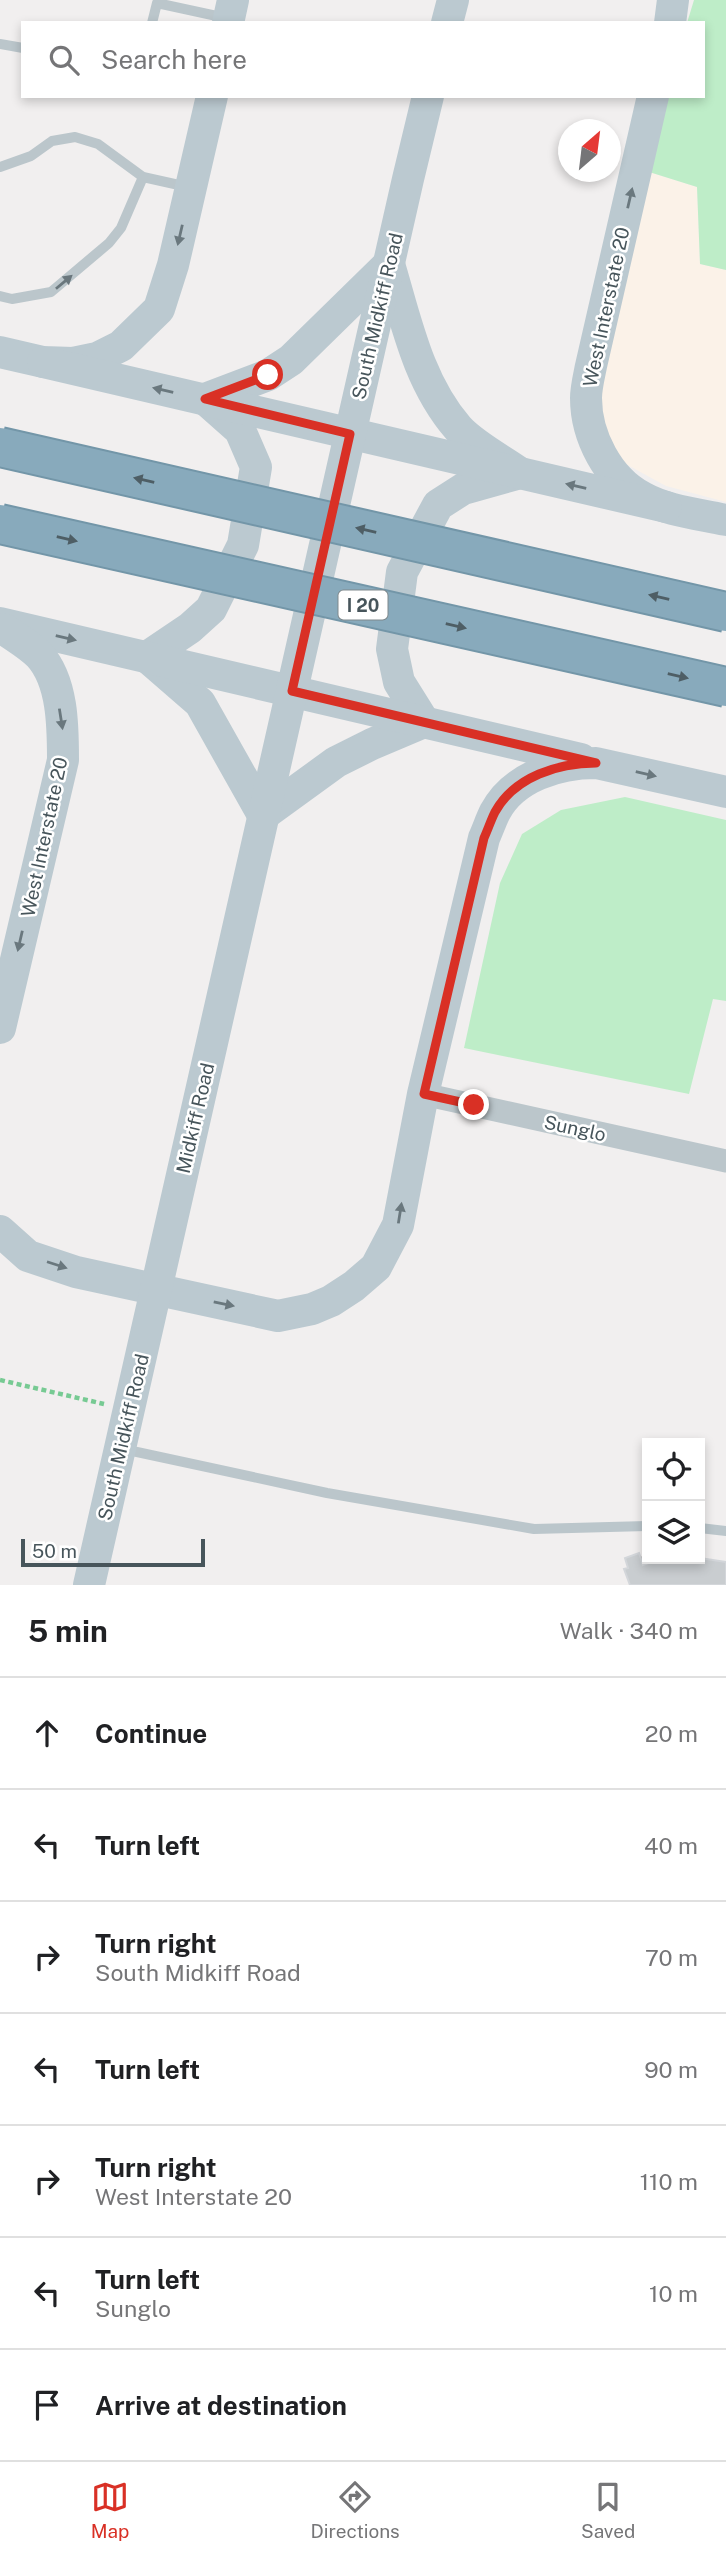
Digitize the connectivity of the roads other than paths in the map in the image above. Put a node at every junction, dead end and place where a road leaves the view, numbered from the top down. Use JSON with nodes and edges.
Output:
{"nodes":[{"id":1,"x":453,"y":0,"type":"edge"},
{"id":2,"x":673,"y":0,"type":"edge"},
{"id":3,"x":230,"y":14,"type":"edge"},
{"id":4,"x":152,"y":21,"type":"edge"},
{"id":5,"x":448,"y":21,"type":"edge"},
{"id":6,"x":670,"y":21,"type":"edge"},
{"id":7,"x":0,"y":44,"type":"edge"},
{"id":8,"x":21,"y":48,"type":"edge"},
{"id":9,"x":212,"y":98,"type":"edge"},
{"id":10,"x":428,"y":98,"type":"edge"},
{"id":11,"x":653,"y":98,"type":"edge"},
{"id":12,"x":0,"y":167,"type":"edge"},
{"id":13,"x":143,"y":177,"type":"junction"},
{"id":14,"x":191,"y":187,"type":"junction"},
{"id":15,"x":389,"y":264,"type":"junction"},
{"id":16,"x":0,"y":296,"type":"edge"},
{"id":17,"x":0,"y":352,"type":"edge"},
{"id":18,"x":43,"y":362,"type":"junction"},
{"id":19,"x":205,"y":399,"type":"junction"},
{"id":20,"x":350,"y":434,"type":"junction"},
{"id":21,"x":0,"y":447,"type":"edge"},
{"id":22,"x":520,"y":473,"type":"junction"},
{"id":23,"x":666,"y":507,"type":"junction"},
{"id":24,"x":726,"y":520,"type":"edge"},
{"id":25,"x":0,"y":524,"type":"edge"},
{"id":26,"x":726,"y":612,"type":"edge"},
{"id":27,"x":0,"y":624,"type":"edge"},
{"id":28,"x":147,"y":657,"type":"junction"},
{"id":29,"x":726,"y":687,"type":"edge"},
{"id":30,"x":292,"y":691,"type":"junction"},
{"id":31,"x":425,"y":722,"type":"junction"},
{"id":32,"x":596,"y":763,"type":"junction"},
{"id":33,"x":726,"y":792,"type":"edge"},
{"id":34,"x":263,"y":815,"type":"junction"},
{"id":35,"x":234,"y":945,"type":"joint"},
{"id":36,"x":0,"y":1028,"type":"edge"},
{"id":37,"x":424,"y":1094,"type":"junction"},
{"id":38,"x":726,"y":1161,"type":"edge"},
{"id":39,"x":0,"y":1231,"type":"edge"},
{"id":40,"x":157,"y":1290,"type":"junction"},
{"id":41,"x":120,"y":1449,"type":"junction"},
{"id":42,"x":642,"y":1526,"type":"edge"},
{"id":43,"x":705,"y":1529,"type":"edge"},
{"id":44,"x":726,"y":1531,"type":"edge"},
{"id":45,"x":89,"y":1585,"type":"edge"}],
"edges":[{"from":1,"to":5,"type":"main road"},
{"from":2,"to":6,"type":"main road"},
{"from":3,"to":4,"type":"lane"},
{"from":7,"to":8,"type":"lane"},
{"from":9,"to":14,"type":"main road"},
{"from":10,"to":15,"type":"main road","name":"South Midkiff Road"},
{"from":23,"to":11,"type":"main road","name":"West Interstate 20","one_way":true},
{"from":12,"to":13,"type":"lane"},
{"from":13,"to":14,"type":"lane"},
{"from":16,"to":13,"type":"lane","one_way":true},
{"from":14,"to":18,"type":"main road","one_way":true},
{"from":15,"to":19,"type":"main road"},
{"from":15,"to":20,"type":"main road","name":"South Midkiff Road"},
{"from":15,"to":22,"type":"main road"},
{"from":17,"to":18,"type":"main road"},
{"from":19,"to":18,"type":"main road","one_way":true},
{"from":19,"to":20,"type":"main road"},
{"from":19,"to":28,"type":"main road"},
{"from":20,"to":22,"type":"main road"},
{"from":20,"to":30,"type":"main road","name":"South Midkiff Road"},
{"from":26,"to":21,"type":"highway","one_way":true,"bridge":true},
{"from":23,"to":22,"type":"main road","one_way":true},
{"from":22,"to":31,"type":"main road"},
{"from":23,"to":24,"type":"main road","name":"West Interstate 20"},
{"from":25,"to":29,"type":"highway","number":"I 20","one_way":true,"bridge":true},
{"from":27,"to":28,"type":"main road","one_way":true},
{"from":27,"to":36,"type":"main road","name":"West Interstate 20","one_way":true},
{"from":28,"to":30,"type":"main road"},
{"from":28,"to":34,"type":"main road"},
{"from":30,"to":31,"type":"main road"},
{"from":30,"to":34,"type":"main road","name":"South Midkiff Road"},
{"from":31,"to":32,"type":"main road"},
{"from":31,"to":34,"type":"main road"},
{"from":32,"to":33,"type":"main road","one_way":true},
{"from":32,"to":37,"type":"main road"},
{"from":34,"to":35,"type":"main road","name":"South Midkiff Road"},
{"from":35,"to":40,"type":"main road","name":"Midkiff Road"},
{"from":37,"to":38,"type":"street","name":"Sunglo"},
{"from":40,"to":37,"type":"main road","one_way":true},
{"from":39,"to":40,"type":"main road","one_way":true},
{"from":40,"to":41,"type":"main road","name":"South Midkiff Road"},
{"from":41,"to":42,"type":"lane"},
{"from":41,"to":45,"type":"main road","name":"South Midkiff Road"},
{"from":43,"to":44,"type":"lane"}]}
